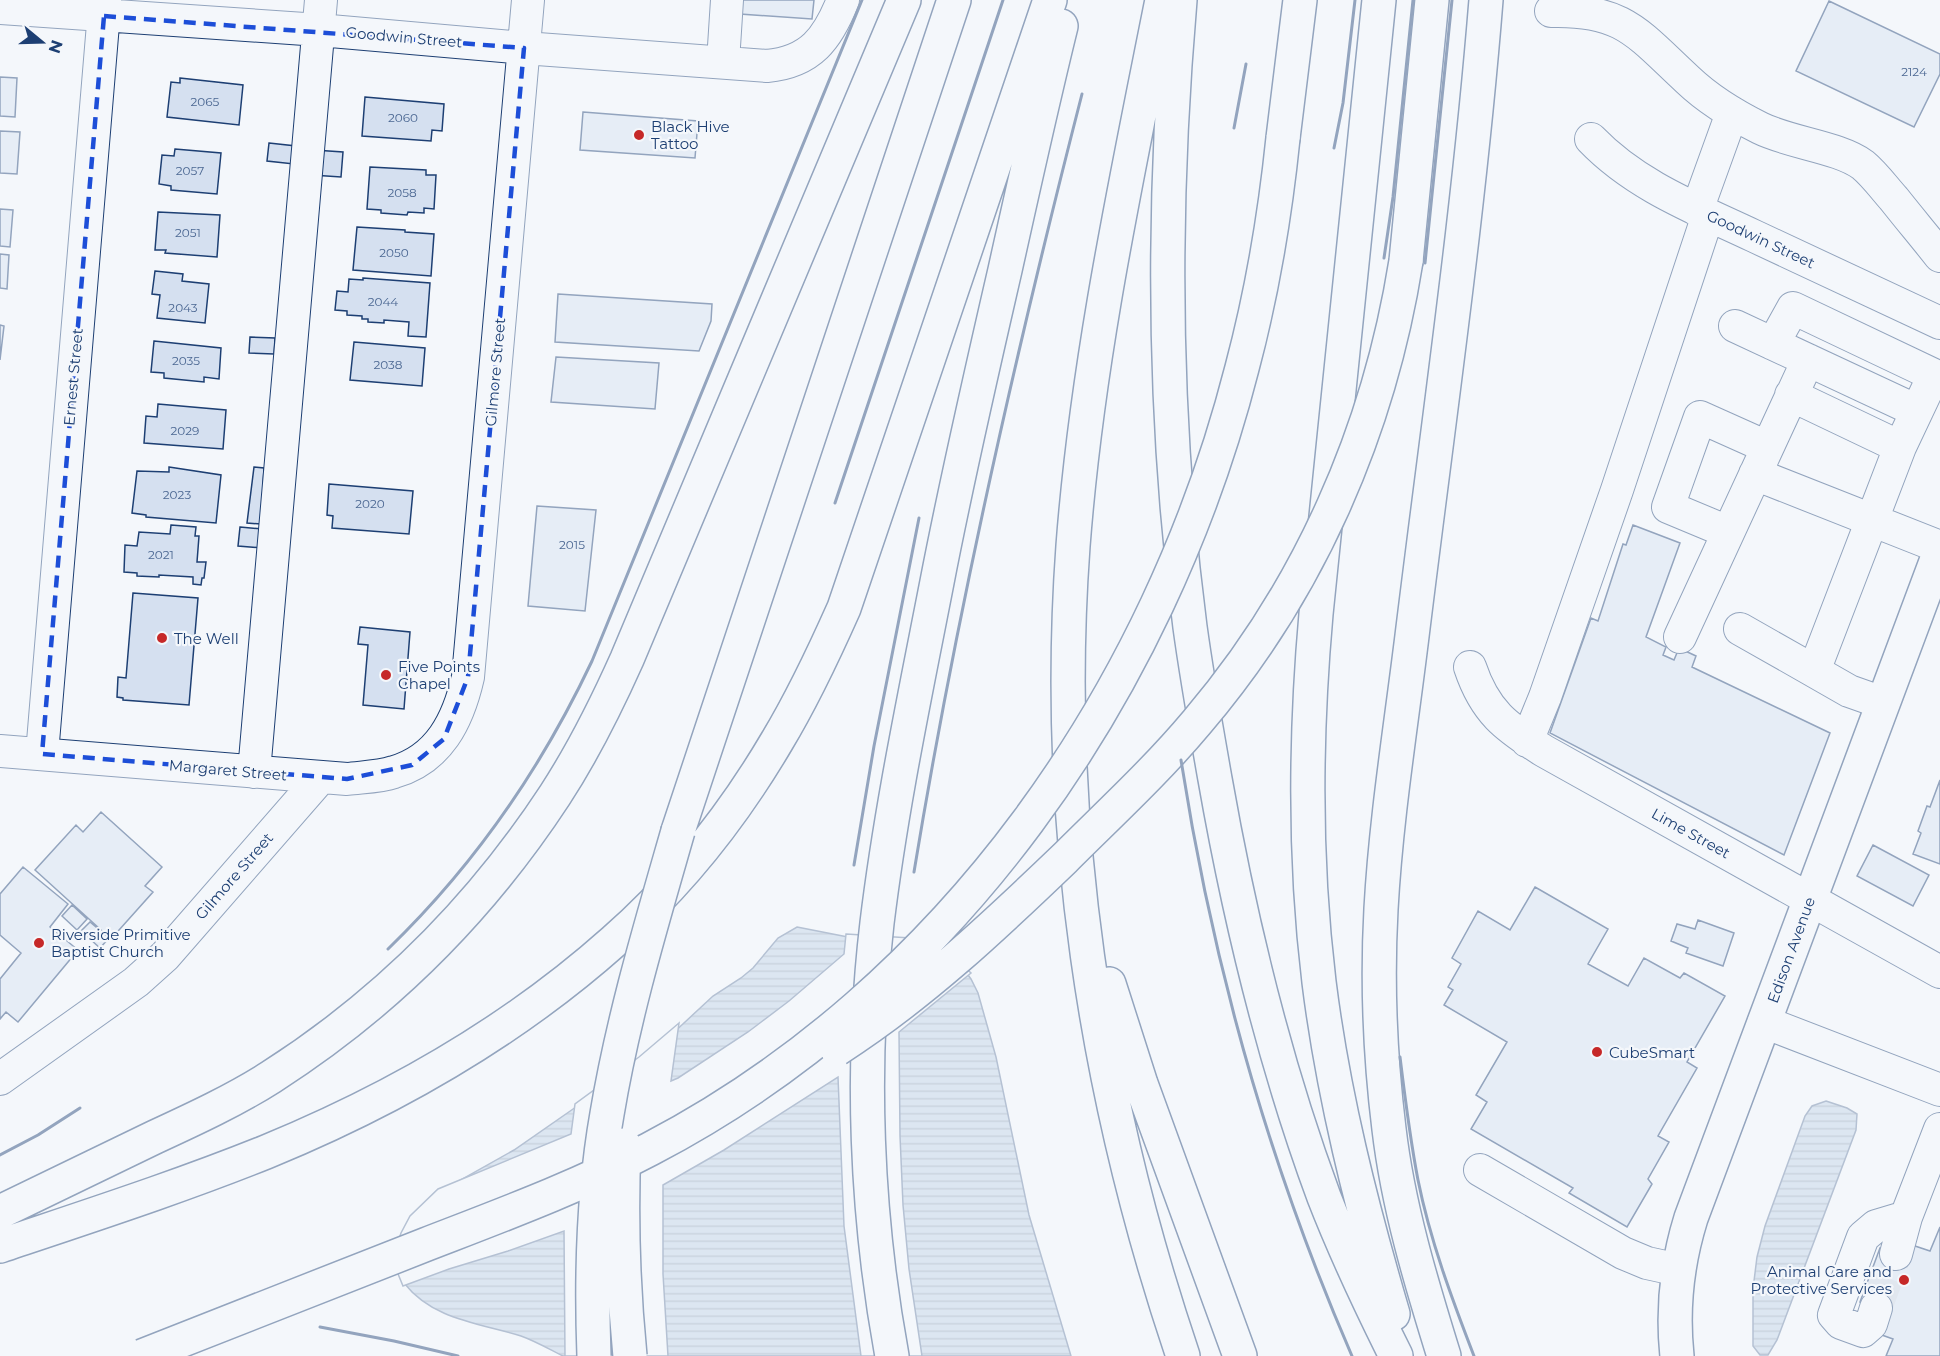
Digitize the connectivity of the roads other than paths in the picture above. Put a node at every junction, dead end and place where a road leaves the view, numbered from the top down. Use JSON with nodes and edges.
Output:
{"nodes":[{"id":1,"x":528,"y":0,"type":"edge"},
{"id":2,"x":727,"y":0,"type":"edge"},
{"id":3,"x":843,"y":0,"type":"edge"},
{"id":4,"x":904,"y":0,"type":"edge"},
{"id":5,"x":954,"y":0,"type":"edge"},
{"id":6,"x":1050,"y":0,"type":"edge"},
{"id":7,"x":1068,"y":0,"type":"edge"},
{"id":8,"x":1162,"y":0,"type":"edge"},
{"id":9,"x":1180,"y":0,"type":"edge"},
{"id":10,"x":1300,"y":0,"type":"edge"},
{"id":11,"x":1379,"y":0,"type":"edge"},
{"id":12,"x":1432,"y":0,"type":"edge"},
{"id":13,"x":1486,"y":0,"type":"edge"},
{"id":14,"x":0,"y":8,"type":"edge"},
{"id":15,"x":104,"y":8,"type":"edge"},
{"id":16,"x":1551,"y":11,"type":"dead end"},
{"id":17,"x":1628,"y":11,"type":"edge"},
{"id":18,"x":320,"y":15,"type":"edge"},
{"id":19,"x":524,"y":48,"type":"junction"},
{"id":20,"x":723,"y":62,"type":"junction"},
{"id":21,"x":1732,"y":113,"type":"junction"},
{"id":22,"x":1591,"y":140,"type":"dead end"},
{"id":23,"x":1703,"y":212,"type":"junction"},
{"id":24,"x":1940,"y":256,"type":"edge"},
{"id":25,"x":1940,"y":323,"type":"edge"},
{"id":26,"x":1735,"y":326,"type":"dead end"},
{"id":27,"x":1773,"y":344,"type":"junction"},
{"id":28,"x":1808,"y":360,"type":"junction"},
{"id":29,"x":1791,"y":395,"type":"junction"},
{"id":30,"x":1917,"y":411,"type":"junction"},
{"id":31,"x":1900,"y":447,"type":"junction"},
{"id":32,"x":1761,"y":461,"type":"junction"},
{"id":33,"x":1872,"y":520,"type":"junction"},
{"id":34,"x":1728,"y":532,"type":"junction"},
{"id":35,"x":1940,"y":549,"type":"edge"},
{"id":36,"x":1740,"y":629,"type":"dead end"},
{"id":37,"x":1680,"y":637,"type":"dead end"},
{"id":38,"x":1470,"y":667,"type":"dead end"},
{"id":39,"x":1814,"y":671,"type":"junction"},
{"id":40,"x":1883,"y":703,"type":"junction"},
{"id":41,"x":444,"y":739,"type":"joint"},
{"id":42,"x":1527,"y":741,"type":"junction"},
{"id":43,"x":0,"y":751,"type":"edge"},
{"id":44,"x":42,"y":754,"type":"junction"},
{"id":45,"x":254,"y":772,"type":"junction"},
{"id":46,"x":321,"y":777,"type":"junction"},
{"id":47,"x":1073,"y":803,"type":"junction"},
{"id":48,"x":678,"y":831,"type":"junction"},
{"id":49,"x":1810,"y":899,"type":"junction"},
{"id":50,"x":1940,"y":972,"type":"edge"},
{"id":51,"x":1764,"y":1022,"type":"junction"},
{"id":52,"x":0,"y":1079,"type":"edge"},
{"id":53,"x":1940,"y":1090,"type":"edge"},
{"id":54,"x":695,"y":1124,"type":"junction"},
{"id":55,"x":1940,"y":1129,"type":"edge"},
{"id":56,"x":1480,"y":1170,"type":"dead end"},
{"id":57,"x":0,"y":1212,"type":"edge"},
{"id":58,"x":1906,"y":1217,"type":"junction"},
{"id":59,"x":0,"y":1245,"type":"edge"},
{"id":60,"x":1896,"y":1254,"type":"tunnel mouth"},
{"id":61,"x":1678,"y":1270,"type":"junction"},
{"id":62,"x":1876,"y":1308,"type":"tunnel mouth"},
{"id":63,"x":142,"y":1356,"type":"edge"},
{"id":64,"x":594,"y":1356,"type":"edge"},
{"id":65,"x":630,"y":1356,"type":"edge"},
{"id":66,"x":892,"y":1356,"type":"edge"},
{"id":67,"x":1183,"y":1356,"type":"edge"},
{"id":68,"x":1240,"y":1356,"type":"edge"},
{"id":69,"x":1396,"y":1356,"type":"edge"},
{"id":70,"x":1406,"y":1356,"type":"edge"},
{"id":71,"x":1444,"y":1356,"type":"edge"},
{"id":72,"x":1677,"y":1356,"type":"edge"}],
"edges":[{"from":1,"to":19,"type":"street","name":"Gilmore Street"},
{"from":2,"to":20,"type":"street"},
{"from":3,"to":20,"type":"street","name":"Goodwin Street"},
{"from":4,"to":57,"type":"main road"},
{"from":5,"to":48,"type":"main road"},
{"from":6,"to":59,"type":"main road"},
{"from":7,"to":66,"type":"main road","bridge":true},
{"from":8,"to":47,"type":"main road"},
{"from":9,"to":69,"type":"main road"},
{"from":10,"to":54,"type":"main road","bridge":true},
{"from":11,"to":70,"type":"main road"},
{"from":12,"to":54,"type":"main road","bridge":true},
{"from":13,"to":71,"type":"main road"},
{"from":14,"to":15,"type":"street","name":"Goodwin Street"},
{"from":15,"to":18,"type":"street","name":"Goodwin Street"},
{"from":15,"to":44,"type":"street","name":"Ernest Street"},
{"from":16,"to":17,"type":"street"},
{"from":17,"to":21,"type":"street"},
{"from":18,"to":19,"type":"street","name":"Goodwin Street"},
{"from":18,"to":45,"type":"street"},
{"from":19,"to":20,"type":"street","name":"Goodwin Street"},
{"from":19,"to":41,"type":"street","name":"Gilmore Street"},
{"from":21,"to":23,"type":"street"},
{"from":21,"to":24,"type":"street"},
{"from":22,"to":23,"type":"street","name":"Goodwin Street"},
{"from":23,"to":25,"type":"street","name":"Goodwin Street"},
{"from":23,"to":42,"type":"street"},
{"from":26,"to":27,"type":"street"},
{"from":27,"to":28,"type":"street"},
{"from":27,"to":30,"type":"street"},
{"from":28,"to":29,"type":"street"},
{"from":28,"to":30,"type":"street"},
{"from":29,"to":31,"type":"street"},
{"from":29,"to":32,"type":"street"},
{"from":30,"to":31,"type":"street"},
{"from":31,"to":33,"type":"street"},
{"from":32,"to":33,"type":"street"},
{"from":32,"to":34,"type":"street"},
{"from":32,"to":34,"type":"street"},
{"from":33,"to":35,"type":"street"},
{"from":33,"to":39,"type":"street"},
{"from":34,"to":37,"type":"street"},
{"from":35,"to":40,"type":"main road","name":"Edison Avenue"},
{"from":36,"to":39,"type":"street"},
{"from":38,"to":42,"type":"street","name":"Lime Street"},
{"from":39,"to":40,"type":"street"},
{"from":40,"to":49,"type":"main road","name":"Edison Avenue"},
{"from":41,"to":46,"type":"street","name":"Margaret Street"},
{"from":42,"to":49,"type":"street","name":"Lime Street"},
{"from":43,"to":44,"type":"street","name":"Margaret Street"},
{"from":44,"to":45,"type":"street","name":"Margaret Street"},
{"from":45,"to":46,"type":"street","name":"Margaret Street"},
{"from":46,"to":52,"type":"street","name":"Gilmore Street"},
{"from":47,"to":67,"type":"main road"},
{"from":47,"to":68,"type":"main road"},
{"from":48,"to":64,"type":"main road","bridge":true},
{"from":48,"to":65,"type":"main road","bridge":true},
{"from":49,"to":50,"type":"street","name":"Lime Street"},
{"from":49,"to":51,"type":"main road","name":"Edison Avenue"},
{"from":51,"to":53,"type":"street"},
{"from":51,"to":61,"type":"main road","name":"Edison Avenue"},
{"from":54,"to":63,"type":"main road","bridge":true},
{"from":55,"to":58,"type":"street"},
{"from":56,"to":61,"type":"street"},
{"from":58,"to":60,"type":"street"},
{"from":58,"to":62,"type":"street"},
{"from":61,"to":72,"type":"main road","name":"Edison Avenue"}]}
